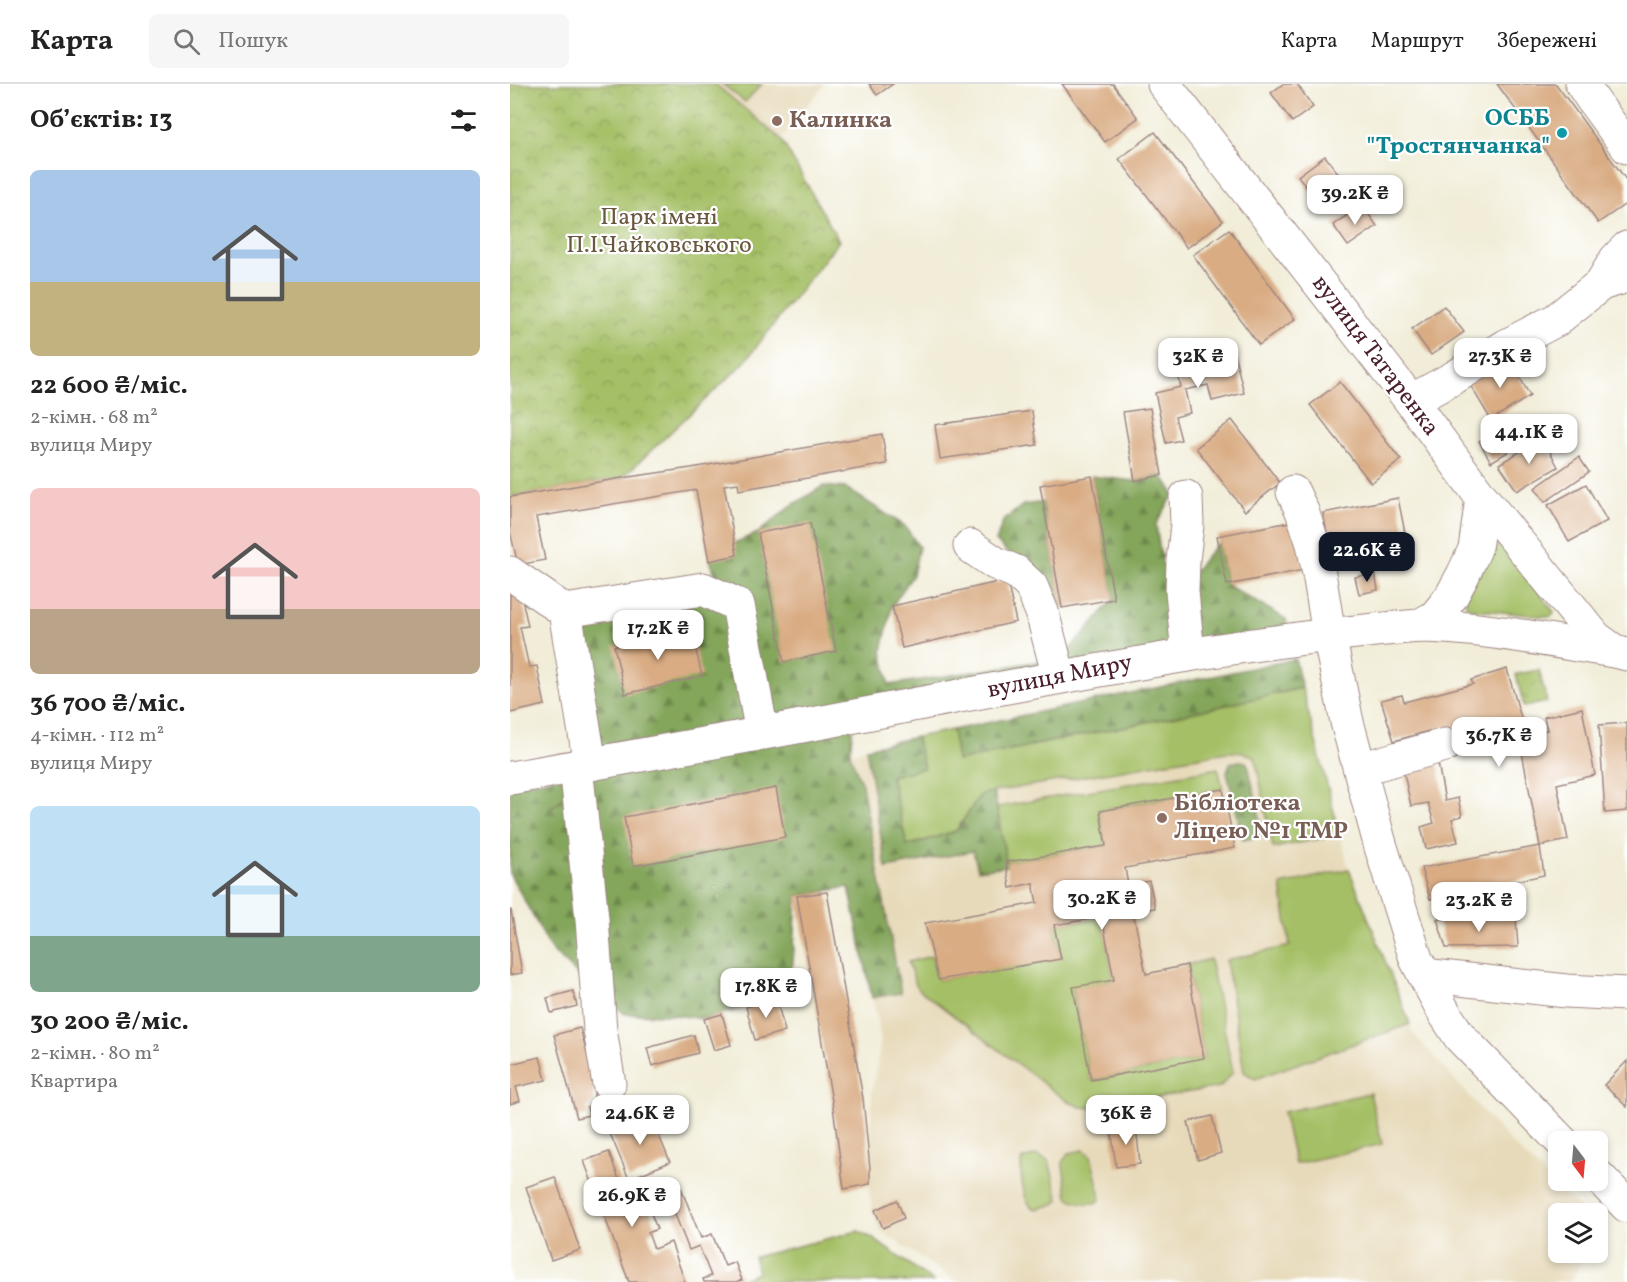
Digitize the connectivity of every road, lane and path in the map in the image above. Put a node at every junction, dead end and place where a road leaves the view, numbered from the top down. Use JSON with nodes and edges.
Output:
{"nodes":[{"id":1,"x":1164,"y":84,"type":"edge"},
{"id":2,"x":1582,"y":84,"type":"edge"},
{"id":3,"x":1627,"y":147,"type":"edge"},
{"id":4,"x":1627,"y":248,"type":"edge"},
{"id":5,"x":1614,"y":280,"type":"edge"},
{"id":6,"x":1411,"y":402,"type":"junction"},
{"id":7,"x":1293,"y":492,"type":"dead end"},
{"id":8,"x":1186,"y":497,"type":"dead end"},
{"id":9,"x":1482,"y":498,"type":"junction"},
{"id":10,"x":970,"y":546,"type":"dead end"},
{"id":11,"x":510,"y":573,"type":"edge"},
{"id":12,"x":565,"y":611,"type":"junction"},
{"id":13,"x":1419,"y":627,"type":"junction"},
{"id":14,"x":1329,"y":635,"type":"junction"},
{"id":15,"x":1621,"y":653,"type":"edge"},
{"id":16,"x":1188,"y":655,"type":"junction"},
{"id":17,"x":1059,"y":677,"type":"junction"},
{"id":18,"x":762,"y":733,"type":"junction"},
{"id":19,"x":1445,"y":745,"type":"dead end"},
{"id":20,"x":583,"y":765,"type":"junction"},
{"id":21,"x":1360,"y":768,"type":"junction"},
{"id":22,"x":510,"y":778,"type":"edge"},
{"id":23,"x":1424,"y":975,"type":"junction"},
{"id":24,"x":1627,"y":994,"type":"edge"},
{"id":25,"x":609,"y":1084,"type":"dead end"},
{"id":26,"x":1551,"y":1131,"type":"edge"},
{"id":27,"x":1608,"y":1186,"type":"edge"},
{"id":28,"x":1627,"y":1206,"type":"edge"}],
"edges":[{"from":1,"to":6,"type":"street","name":"вулиця Татаренка"},
{"from":2,"to":3,"type":"street"},
{"from":4,"to":5,"type":"street"},
{"from":5,"to":6,"type":"street"},
{"from":6,"to":9,"type":"street","name":"вулиця Татаренка"},
{"from":7,"to":14,"type":"street"},
{"from":8,"to":16,"type":"street"},
{"from":9,"to":13,"type":"street"},
{"from":9,"to":15,"type":"street","name":"вулиця Татаренка"},
{"from":10,"to":17,"type":"street"},
{"from":11,"to":12,"type":"street"},
{"from":12,"to":18,"type":"street"},
{"from":12,"to":20,"type":"street"},
{"from":13,"to":14,"type":"street","name":"вулиця Миру"},
{"from":13,"to":15,"type":"street","name":"вулиця Миру"},
{"from":14,"to":16,"type":"street","name":"вулиця Миру"},
{"from":14,"to":21,"type":"street"},
{"from":16,"to":17,"type":"street","name":"вулиця Миру"},
{"from":17,"to":18,"type":"street","name":"вулиця Миру"},
{"from":18,"to":20,"type":"street","name":"вулиця Миру"},
{"from":19,"to":21,"type":"street"},
{"from":20,"to":22,"type":"street","name":"вулиця Миру"},
{"from":20,"to":25,"type":"street"},
{"from":21,"to":23,"type":"street"},
{"from":23,"to":24,"type":"street"},
{"from":23,"to":26,"type":"street"},
{"from":27,"to":28,"type":"street"}]}
